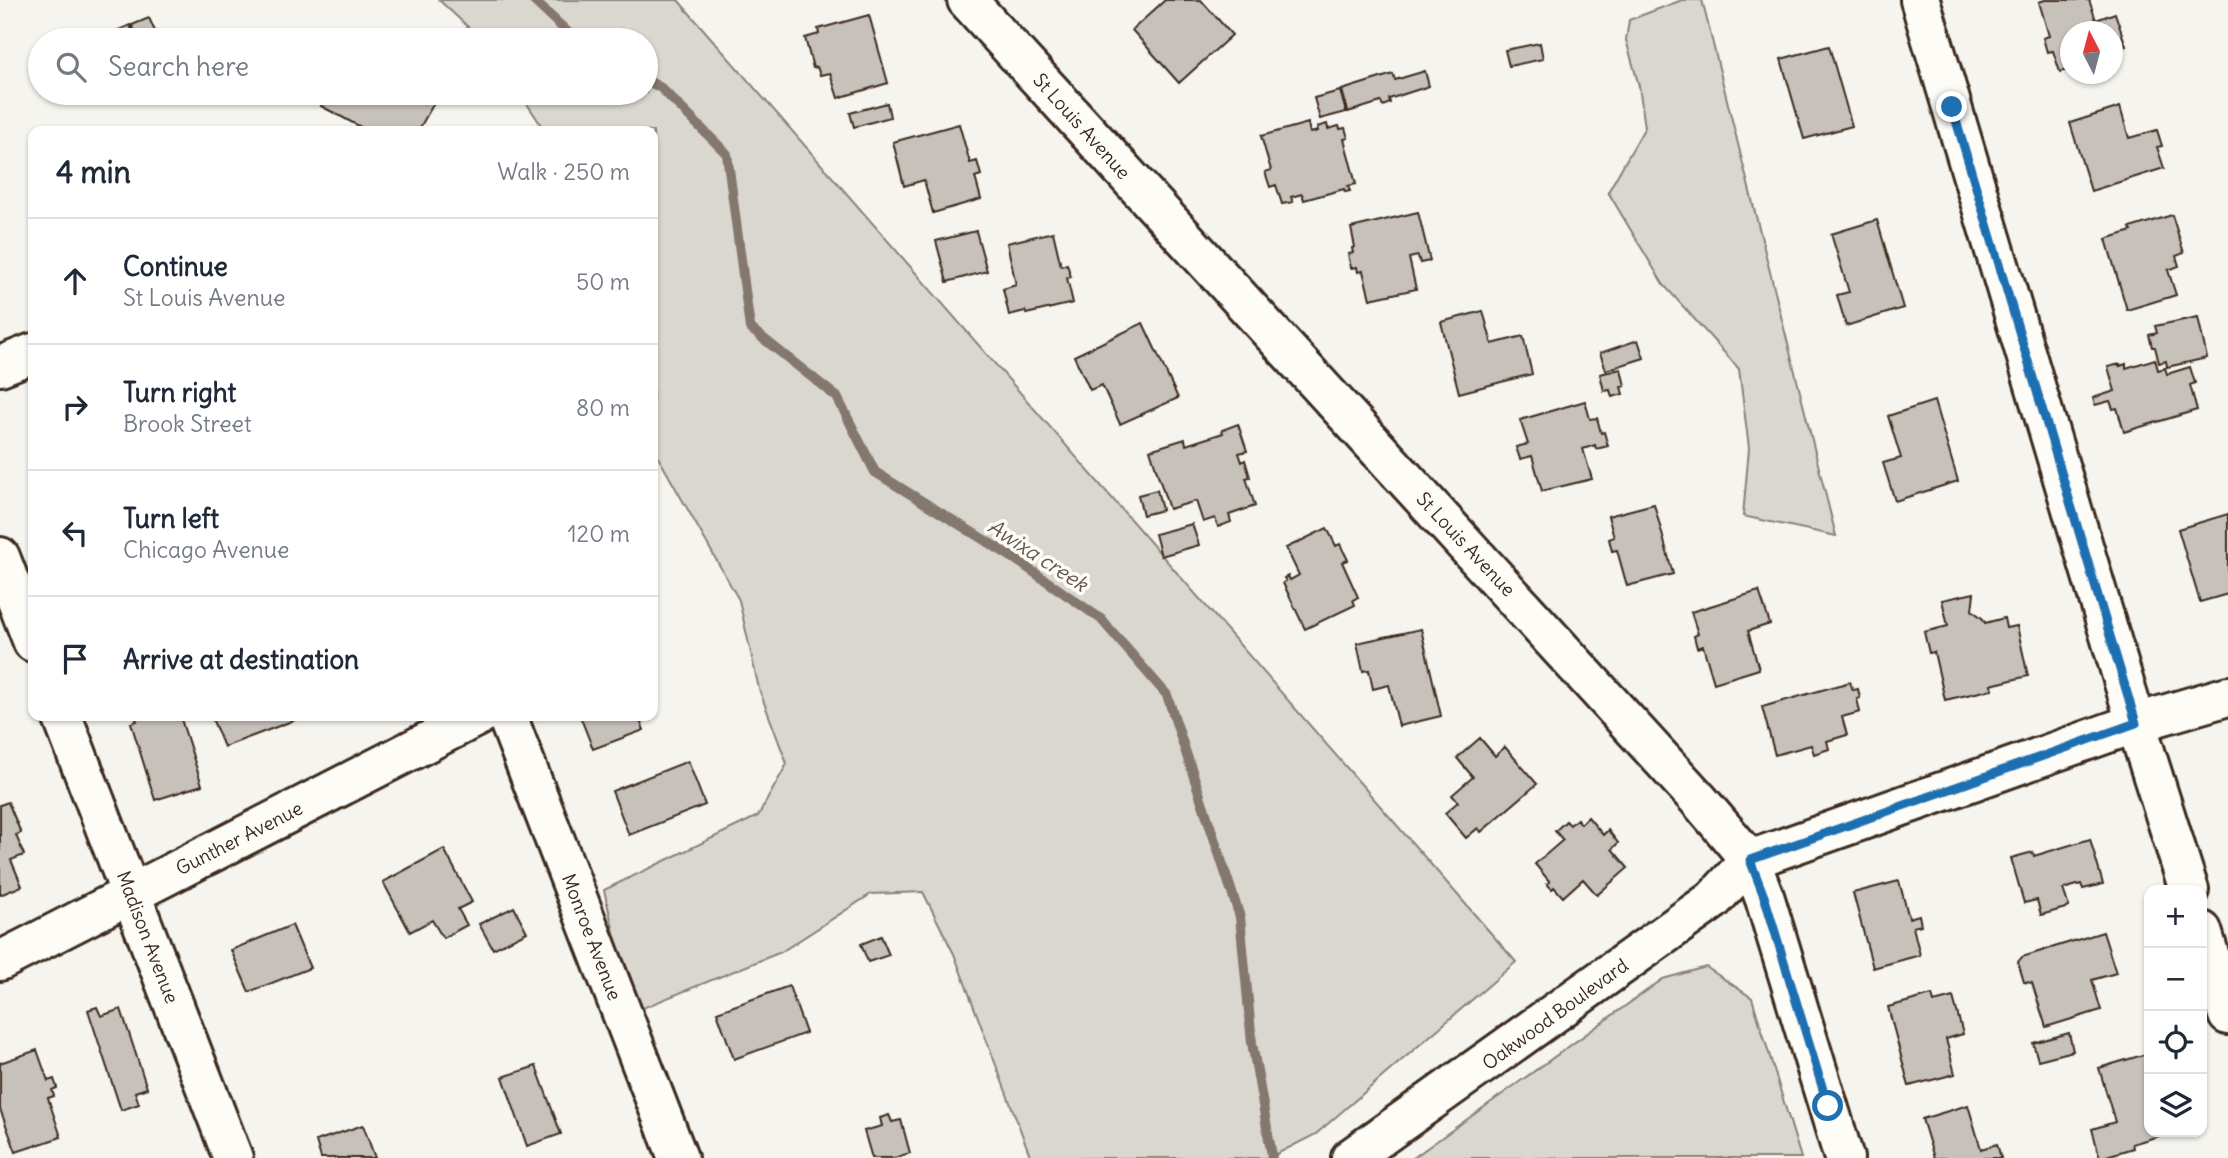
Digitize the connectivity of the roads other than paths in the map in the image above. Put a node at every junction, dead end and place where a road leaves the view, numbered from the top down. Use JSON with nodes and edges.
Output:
{"nodes":[{"id":1,"x":967,"y":0,"type":"edge"},
{"id":2,"x":1920,"y":0,"type":"edge"},
{"id":3,"x":28,"y":355,"type":"edge"},
{"id":4,"x":0,"y":366,"type":"edge"},
{"id":5,"x":0,"y":557,"type":"edge"},
{"id":6,"x":28,"y":629,"type":"edge"},
{"id":7,"x":2228,"y":696,"type":"edge"},
{"id":8,"x":64,"y":721,"type":"edge"},
{"id":9,"x":468,"y":721,"type":"edge"},
{"id":10,"x":509,"y":721,"type":"edge"},
{"id":11,"x":2136,"y":723,"type":"junction"},
{"id":12,"x":1750,"y":860,"type":"junction"},
{"id":13,"x":2187,"y":885,"type":"edge"},
{"id":14,"x":131,"y":894,"type":"junction"},
{"id":15,"x":2207,"y":947,"type":"edge"},
{"id":16,"x":0,"y":961,"type":"edge"},
{"id":17,"x":2228,"y":1015,"type":"edge"},
{"id":18,"x":233,"y":1158,"type":"edge"},
{"id":19,"x":678,"y":1158,"type":"edge"},
{"id":20,"x":1351,"y":1158,"type":"edge"},
{"id":21,"x":1844,"y":1158,"type":"edge"}],
"edges":[{"from":1,"to":12,"type":"street","name":"St Louis Avenue"},
{"from":2,"to":11,"type":"street"},
{"from":3,"to":4,"type":"street"},
{"from":5,"to":6,"type":"street"},
{"from":7,"to":11,"type":"street"},
{"from":8,"to":14,"type":"street","name":"Madison Avenue"},
{"from":9,"to":14,"type":"street","name":"Gunther Avenue"},
{"from":10,"to":19,"type":"street","name":"Monroe Avenue"},
{"from":11,"to":12,"type":"street"},
{"from":11,"to":13,"type":"street"},
{"from":12,"to":20,"type":"street","name":"Oakwood Boulevard"},
{"from":12,"to":21,"type":"street","name":"St Louis Avenue"},
{"from":14,"to":16,"type":"street","name":"Gunther Avenue"},
{"from":14,"to":18,"type":"street","name":"Madison Avenue"},
{"from":15,"to":17,"type":"street"}]}
